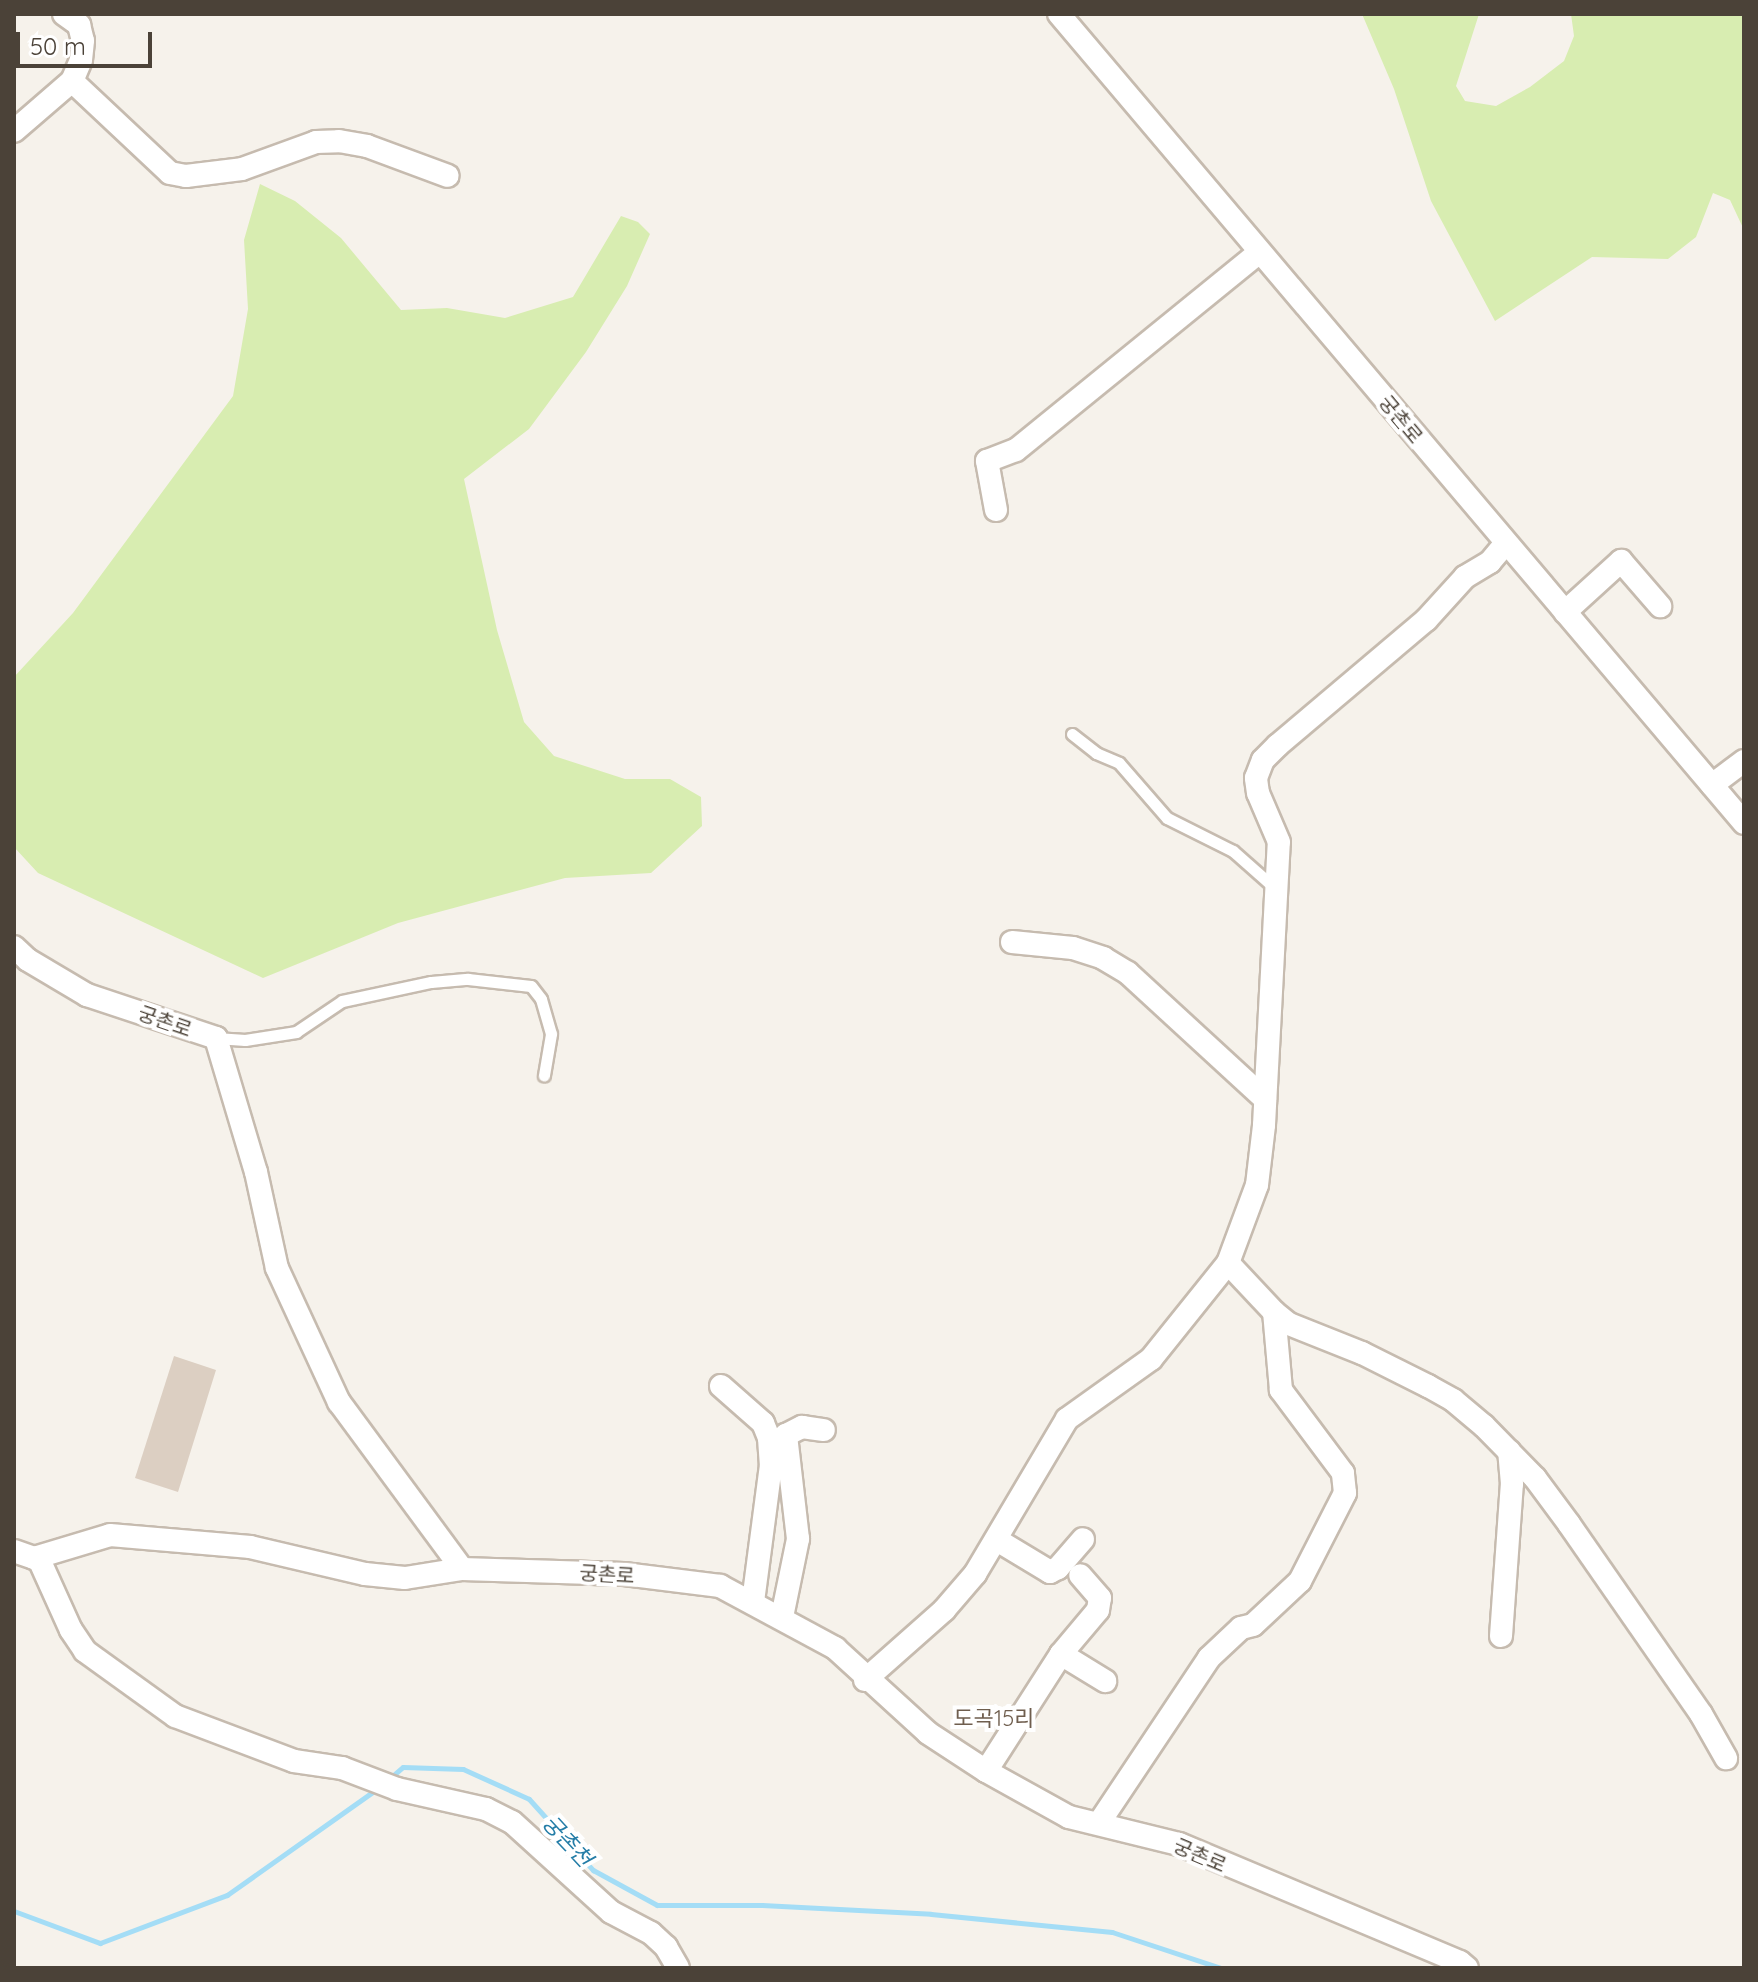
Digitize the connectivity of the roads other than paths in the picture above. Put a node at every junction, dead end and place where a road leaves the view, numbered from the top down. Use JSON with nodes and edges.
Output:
{"nodes":[{"id":1,"x":64,"y":14,"type":"edge"},
{"id":2,"x":1059,"y":14,"type":"edge"},
{"id":3,"x":72,"y":81,"type":"junction"},
{"id":4,"x":14,"y":131,"type":"edge"},
{"id":5,"x":448,"y":176,"type":"dead end"},
{"id":6,"x":1260,"y":252,"type":"junction"},
{"id":7,"x":996,"y":510,"type":"dead end"},
{"id":8,"x":1506,"y":543,"type":"junction"},
{"id":9,"x":1660,"y":606,"type":"dead end"},
{"id":10,"x":1565,"y":612,"type":"junction"},
{"id":11,"x":1072,"y":734,"type":"dead end"},
{"id":12,"x":1744,"y":761,"type":"edge"},
{"id":13,"x":1712,"y":785,"type":"junction"},
{"id":14,"x":1744,"y":823,"type":"edge"},
{"id":15,"x":1277,"y":890,"type":"junction"},
{"id":16,"x":1012,"y":942,"type":"dead end"},
{"id":17,"x":14,"y":947,"type":"edge"},
{"id":18,"x":216,"y":1038,"type":"junction"},
{"id":19,"x":544,"y":1075,"type":"dead end"},
{"id":20,"x":1265,"y":1099,"type":"junction"},
{"id":21,"x":1228,"y":1263,"type":"junction"},
{"id":22,"x":1274,"y":1312,"type":"junction"},
{"id":23,"x":721,"y":1386,"type":"dead end"},
{"id":24,"x":824,"y":1430,"type":"dead end"},
{"id":25,"x":1509,"y":1451,"type":"junction"},
{"id":26,"x":1083,"y":1539,"type":"dead end"},
{"id":27,"x":997,"y":1540,"type":"junction"},
{"id":28,"x":14,"y":1551,"type":"edge"},
{"id":29,"x":38,"y":1557,"type":"junction"},
{"id":30,"x":462,"y":1569,"type":"junction"},
{"id":31,"x":1080,"y":1575,"type":"dead end"},
{"id":32,"x":753,"y":1602,"type":"junction"},
{"id":33,"x":782,"y":1617,"type":"junction"},
{"id":34,"x":1501,"y":1636,"type":"dead end"},
{"id":35,"x":1061,"y":1654,"type":"junction"},
{"id":36,"x":865,"y":1680,"type":"junction"},
{"id":37,"x":1105,"y":1681,"type":"dead end"},
{"id":38,"x":1726,"y":1758,"type":"dead end"},
{"id":39,"x":986,"y":1771,"type":"junction"},
{"id":40,"x":1099,"y":1823,"type":"junction"},
{"id":41,"x":678,"y":1968,"type":"edge"},
{"id":42,"x":1467,"y":1968,"type":"edge"}],
"edges":[{"from":1,"to":3,"type":"street"},
{"from":2,"to":6,"type":"street","name":"궁촌로"},
{"from":3,"to":4,"type":"street"},
{"from":3,"to":5,"type":"street"},
{"from":6,"to":7,"type":"street"},
{"from":6,"to":8,"type":"street","name":"궁촌로"},
{"from":8,"to":10,"type":"street","name":"궁촌로"},
{"from":8,"to":15,"type":"street"},
{"from":9,"to":10,"type":"street"},
{"from":10,"to":13,"type":"street","name":"궁촌로"},
{"from":11,"to":15,"type":"lane"},
{"from":12,"to":13,"type":"street"},
{"from":13,"to":14,"type":"street","name":"궁촌로"},
{"from":15,"to":20,"type":"street"},
{"from":16,"to":20,"type":"street"},
{"from":17,"to":18,"type":"street","name":"궁촌로"},
{"from":18,"to":19,"type":"lane"},
{"from":18,"to":30,"type":"street","name":"궁촌로"},
{"from":20,"to":21,"type":"street"},
{"from":21,"to":22,"type":"street"},
{"from":21,"to":27,"type":"street"},
{"from":22,"to":25,"type":"street"},
{"from":22,"to":40,"type":"street"},
{"from":23,"to":32,"type":"street"},
{"from":24,"to":33,"type":"street"},
{"from":25,"to":34,"type":"street"},
{"from":25,"to":38,"type":"street"},
{"from":26,"to":27,"type":"street"},
{"from":27,"to":36,"type":"street"},
{"from":28,"to":29,"type":"street"},
{"from":29,"to":30,"type":"street"},
{"from":29,"to":41,"type":"street"},
{"from":30,"to":32,"type":"street","name":"궁촌로"},
{"from":31,"to":35,"type":"street"},
{"from":32,"to":33,"type":"street","name":"궁촌로"},
{"from":33,"to":36,"type":"street","name":"궁촌로"},
{"from":35,"to":37,"type":"street"},
{"from":35,"to":39,"type":"street"},
{"from":36,"to":39,"type":"street","name":"궁촌로"},
{"from":39,"to":40,"type":"street","name":"궁촌로"},
{"from":40,"to":42,"type":"street","name":"궁촌로"}]}
